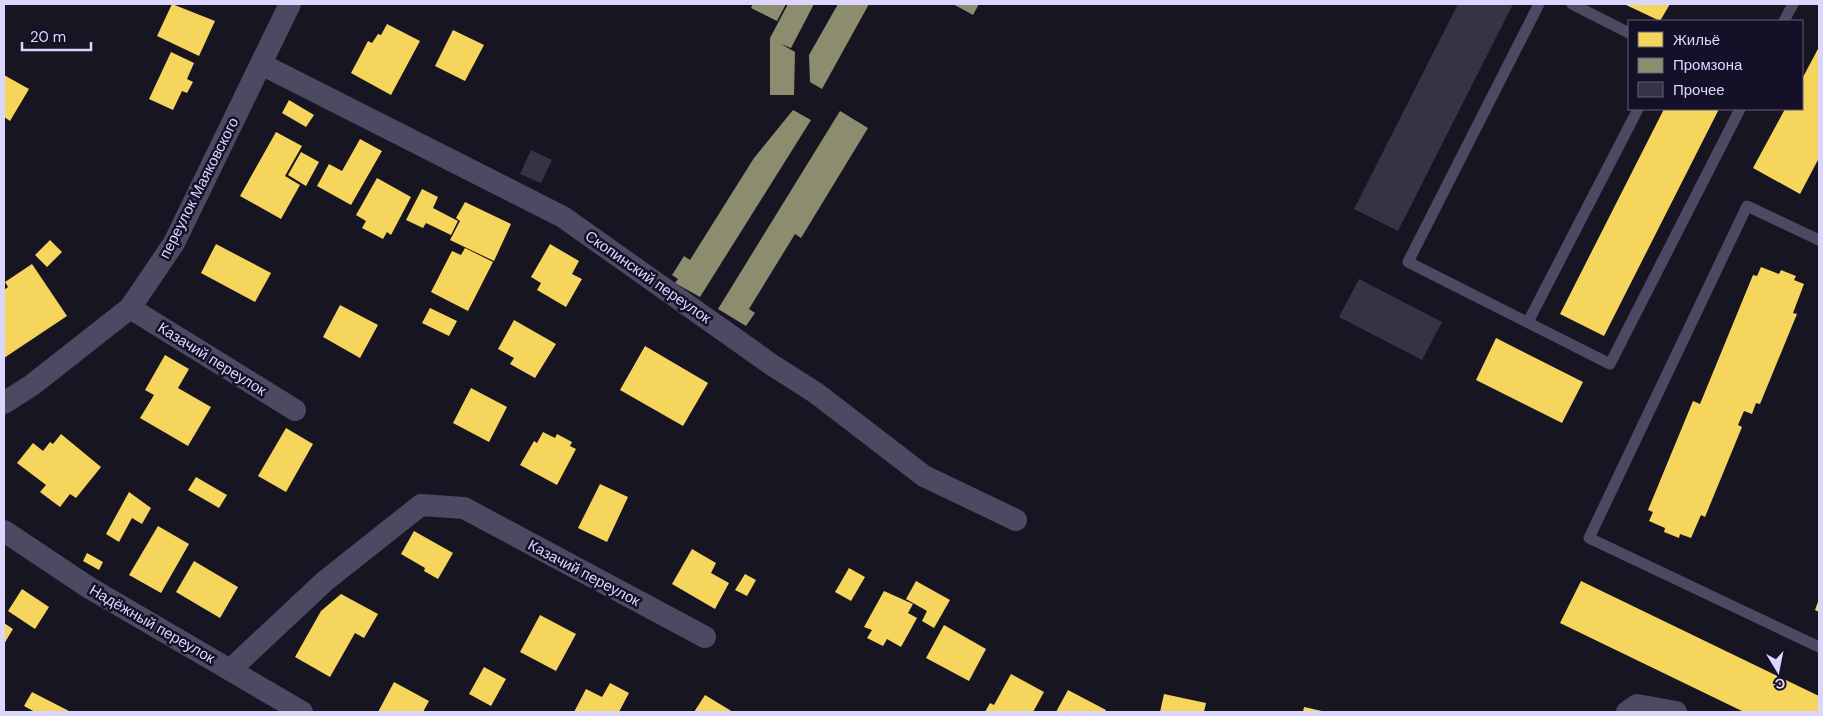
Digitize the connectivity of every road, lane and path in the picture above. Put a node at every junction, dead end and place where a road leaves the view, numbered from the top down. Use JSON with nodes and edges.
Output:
{"nodes":[{"id":1,"x":290,"y":4,"type":"edge"},
{"id":2,"x":1539,"y":4,"type":"edge"},
{"id":3,"x":1572,"y":4,"type":"edge"},
{"id":4,"x":1793,"y":4,"type":"edge"},
{"id":5,"x":1785,"y":20,"type":"edge"},
{"id":6,"x":1628,"y":32,"type":"edge"},
{"id":7,"x":261,"y":64,"type":"junction"},
{"id":8,"x":1637,"y":110,"type":"edge"},
{"id":9,"x":1739,"y":110,"type":"edge"},
{"id":10,"x":1819,"y":240,"type":"edge"},
{"id":11,"x":130,"y":308,"type":"junction"},
{"id":12,"x":1528,"y":322,"type":"junction"},
{"id":13,"x":4,"y":403,"type":"edge"},
{"id":14,"x":294,"y":410,"type":"dead end"},
{"id":15,"x":1016,"y":520,"type":"dead end"},
{"id":16,"x":4,"y":531,"type":"edge"},
{"id":17,"x":705,"y":637,"type":"dead end"},
{"id":18,"x":1819,"y":647,"type":"edge"},
{"id":19,"x":230,"y":670,"type":"junction"},
{"id":20,"x":302,"y":712,"type":"edge"},
{"id":21,"x":1627,"y":712,"type":"edge"},
{"id":22,"x":1676,"y":712,"type":"edge"}],
"edges":[{"from":1,"to":7,"type":"street","name":"переулок Маяковского"},
{"from":2,"to":12,"type":"lane"},
{"from":3,"to":6,"type":"lane"},
{"from":4,"to":5,"type":"lane"},
{"from":7,"to":11,"type":"street","name":"переулок Маяковского"},
{"from":7,"to":15,"type":"street","name":"Скопинский переулок"},
{"from":8,"to":12,"type":"lane"},
{"from":9,"to":12,"type":"lane"},
{"from":10,"to":18,"type":"lane"},
{"from":11,"to":13,"type":"street","name":"переулок Маяковского"},
{"from":11,"to":14,"type":"street","name":"Казачий переулок"},
{"from":16,"to":19,"type":"street","name":"Надёжный переулок"},
{"from":17,"to":19,"type":"street","name":"Казачий переулок"},
{"from":19,"to":20,"type":"street","name":"Надёжный переулок"},
{"from":21,"to":22,"type":"street"}]}
